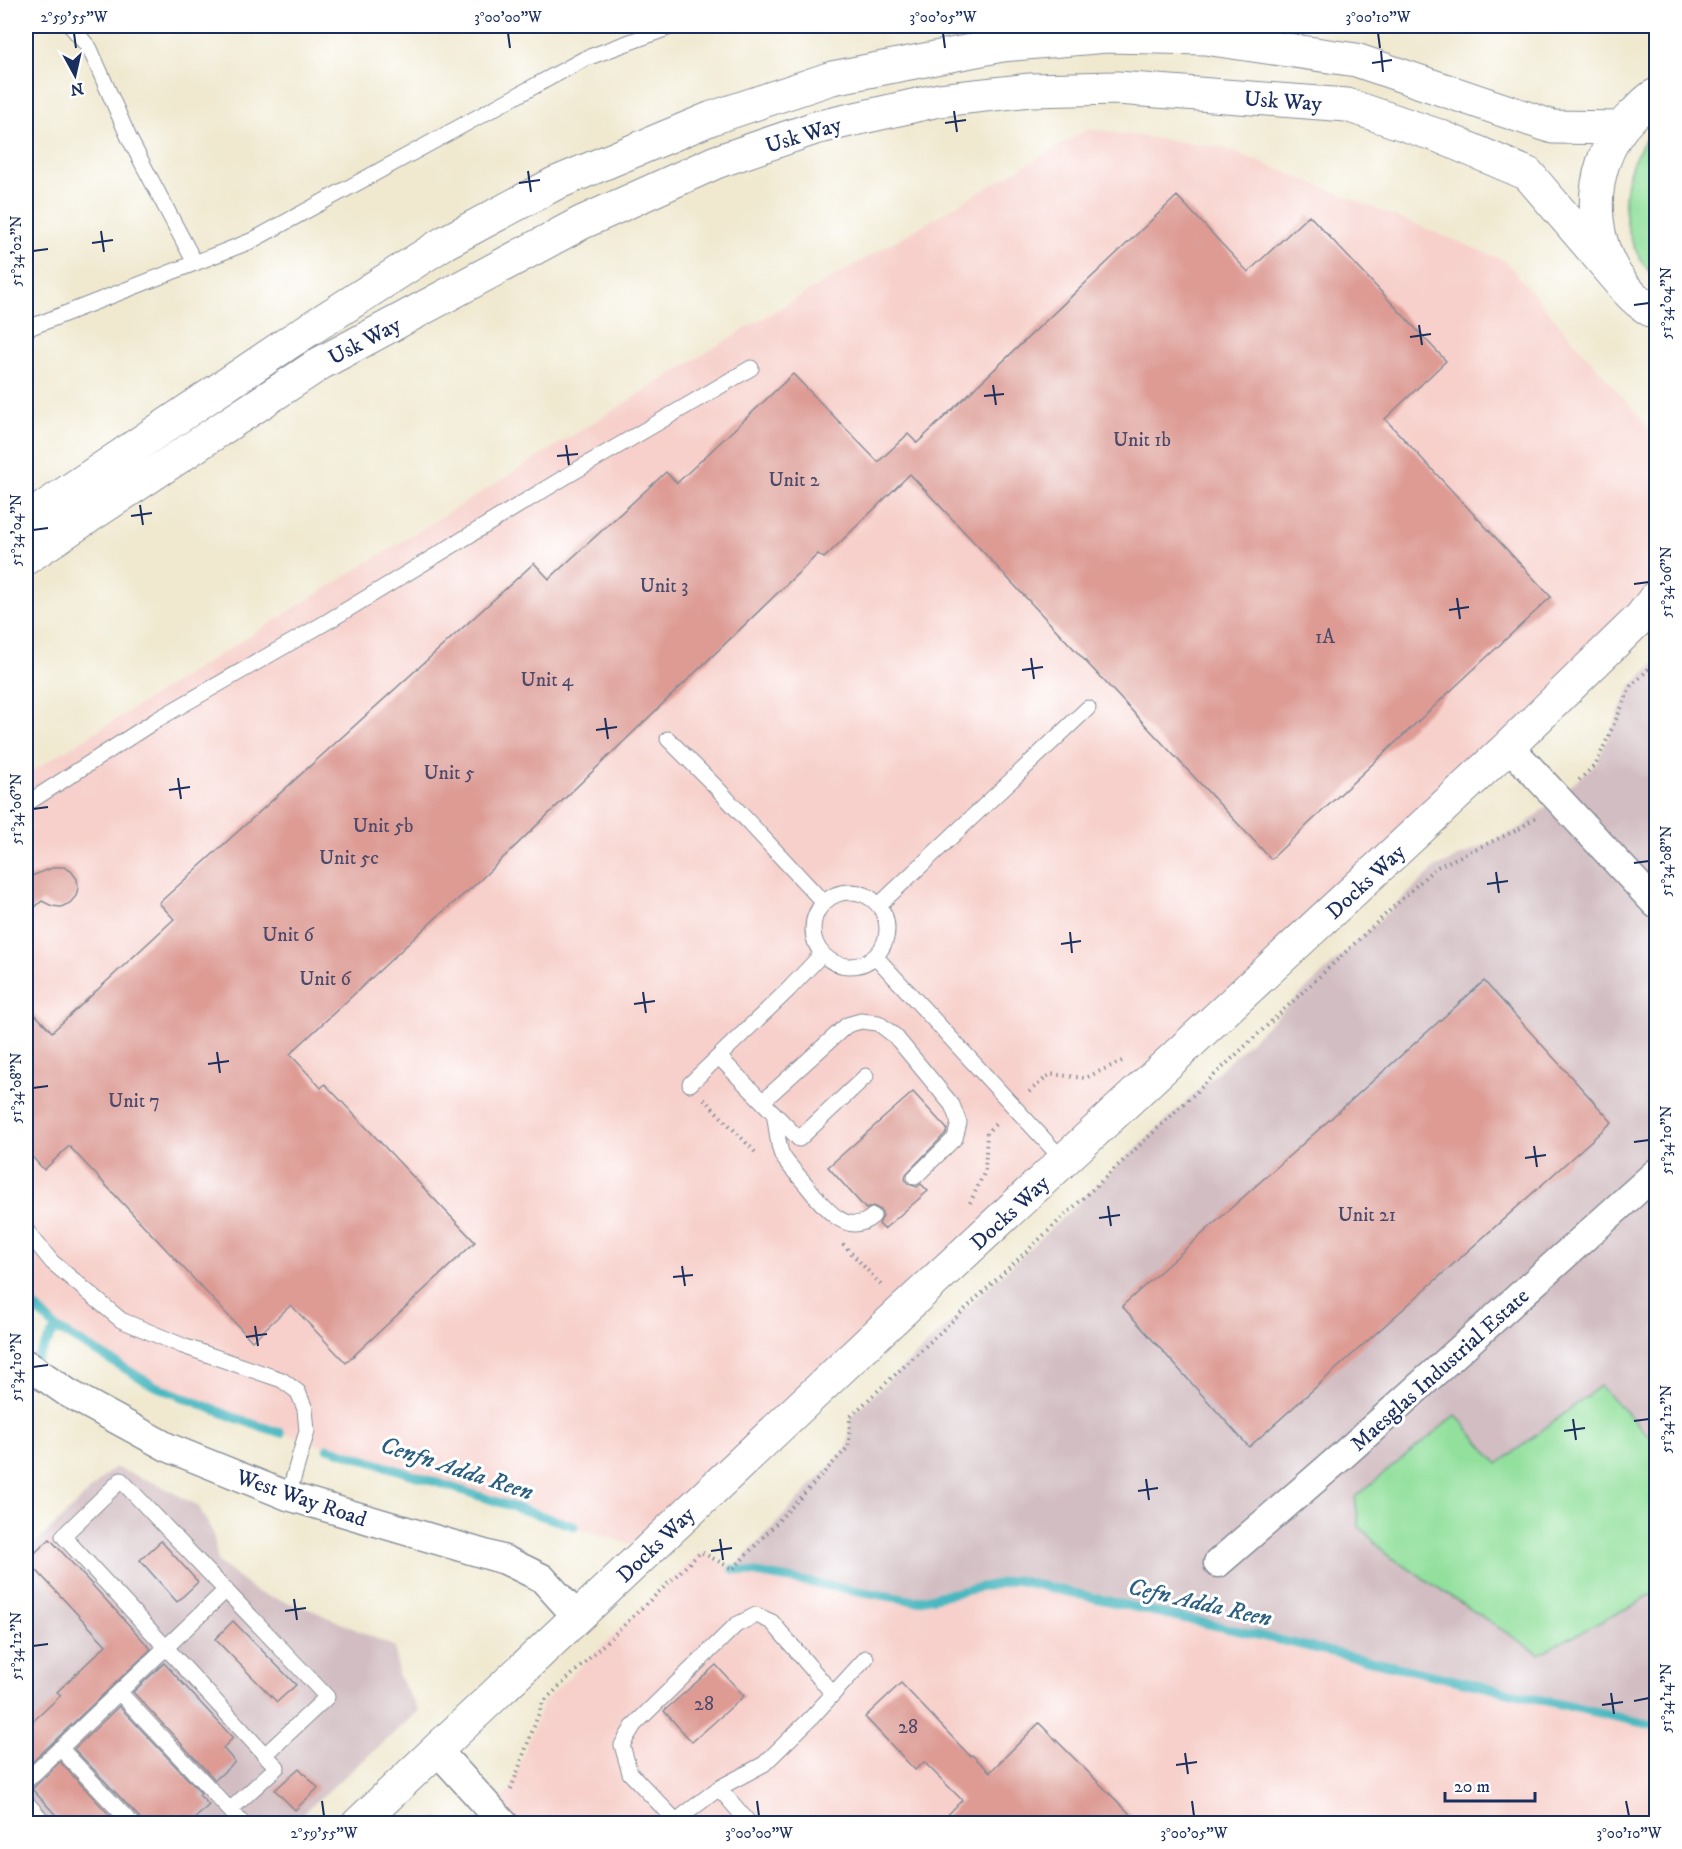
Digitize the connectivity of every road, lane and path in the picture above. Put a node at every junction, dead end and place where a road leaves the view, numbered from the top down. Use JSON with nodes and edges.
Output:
{"nodes":[{"id":1,"x":71,"y":26,"type":"edge"},
{"id":2,"x":673,"y":26,"type":"edge"},
{"id":3,"x":1655,"y":93,"type":"edge"},
{"id":4,"x":1620,"y":128,"type":"junction"},
{"id":5,"x":195,"y":263,"type":"junction"},
{"id":6,"x":1622,"y":284,"type":"junction"},
{"id":7,"x":1656,"y":313,"type":"edge"},
{"id":8,"x":26,"y":329,"type":"edge"},
{"id":9,"x":751,"y":368,"type":"dead end"},
{"id":10,"x":26,"y":520,"type":"edge"},
{"id":11,"x":26,"y":558,"type":"edge"},
{"id":12,"x":1656,"y":597,"type":"edge"},
{"id":13,"x":1656,"y":662,"type":"edge"},
{"id":14,"x":1088,"y":708,"type":"dead end"},
{"id":15,"x":668,"y":739,"type":"dead end"},
{"id":16,"x":1509,"y":746,"type":"junction"},
{"id":17,"x":1559,"y":798,"type":"junction"},
{"id":18,"x":26,"y":804,"type":"edge"},
{"id":19,"x":823,"y":902,"type":"junction"},
{"id":20,"x":1656,"y":904,"type":"edge"},
{"id":21,"x":879,"y":905,"type":"junction"},
{"id":22,"x":822,"y":954,"type":"junction"},
{"id":23,"x":875,"y":956,"type":"junction"},
{"id":24,"x":719,"y":1057,"type":"junction"},
{"id":25,"x":866,"y":1076,"type":"dead end"},
{"id":26,"x":690,"y":1084,"type":"dead end"},
{"id":27,"x":763,"y":1101,"type":"junction"},
{"id":28,"x":774,"y":1113,"type":"junction"},
{"id":29,"x":1064,"y":1161,"type":"junction"},
{"id":30,"x":1656,"y":1173,"type":"edge"},
{"id":31,"x":915,"y":1177,"type":"dead end"},
{"id":32,"x":873,"y":1216,"type":"dead end"},
{"id":33,"x":26,"y":1230,"type":"edge"},
{"id":34,"x":26,"y":1364,"type":"edge"},
{"id":35,"x":288,"y":1496,"type":"junction"},
{"id":36,"x":1218,"y":1563,"type":"dead end"},
{"id":37,"x":226,"y":1590,"type":"junction"},
{"id":38,"x":578,"y":1618,"type":"junction"},
{"id":39,"x":166,"y":1648,"type":"junction"},
{"id":40,"x":866,"y":1658,"type":"dead end"},
{"id":41,"x":118,"y":1692,"type":"junction"},
{"id":42,"x":833,"y":1694,"type":"junction"},
{"id":43,"x":60,"y":1748,"type":"junction"},
{"id":44,"x":437,"y":1750,"type":"junction"},
{"id":45,"x":265,"y":1755,"type":"junction"},
{"id":46,"x":26,"y":1781,"type":"edge"},
{"id":47,"x":719,"y":1788,"type":"junction"},
{"id":48,"x":26,"y":1802,"type":"edge"},
{"id":49,"x":230,"y":1810,"type":"junction"},
{"id":50,"x":497,"y":1815,"type":"edge"},
{"id":51,"x":674,"y":1822,"type":"edge"},
{"id":52,"x":45,"y":1824,"type":"edge"},
{"id":53,"x":132,"y":1824,"type":"edge"},
{"id":54,"x":243,"y":1824,"type":"edge"},
{"id":55,"x":358,"y":1824,"type":"edge"},
{"id":56,"x":406,"y":1824,"type":"edge"},
{"id":57,"x":455,"y":1824,"type":"edge"},
{"id":58,"x":750,"y":1824,"type":"edge"}],
"edges":[{"from":1,"to":5,"type":"lane"},
{"from":2,"to":5,"type":"lane"},
{"from":3,"to":4,"type":"main road"},
{"from":4,"to":6,"type":"main road"},
{"from":4,"to":10,"type":"main road","name":"Usk Way"},
{"from":5,"to":8,"type":"lane"},
{"from":6,"to":7,"type":"main road"},
{"from":6,"to":11,"type":"main road","name":"Usk Way"},
{"from":9,"to":18,"type":"lane"},
{"from":12,"to":16,"type":"main road","name":"Docks Way"},
{"from":13,"to":17,"type":"path"},
{"from":14,"to":21,"type":"lane"},
{"from":15,"to":19,"type":"lane"},
{"from":16,"to":17,"type":"street"},
{"from":16,"to":29,"type":"main road","name":"Docks Way"},
{"from":17,"to":20,"type":"street"},
{"from":17,"to":50,"type":"path"},
{"from":19,"to":21,"type":"lane"},
{"from":19,"to":22,"type":"lane"},
{"from":21,"to":23,"type":"lane"},
{"from":22,"to":23,"type":"lane"},
{"from":22,"to":24,"type":"lane"},
{"from":23,"to":29,"type":"lane"},
{"from":24,"to":26,"type":"lane"},
{"from":24,"to":27,"type":"lane"},
{"from":25,"to":28,"type":"lane"},
{"from":27,"to":28,"type":"lane"},
{"from":27,"to":31,"type":"lane"},
{"from":28,"to":32,"type":"lane"},
{"from":29,"to":38,"type":"main road","name":"Docks Way"},
{"from":30,"to":36,"type":"street","name":"Maesglas Industrial Estate"},
{"from":33,"to":35,"type":"lane"},
{"from":34,"to":35,"type":"street","name":"West Way Road"},
{"from":35,"to":38,"type":"street","name":"West Way Road"},
{"from":37,"to":39,"type":"lane"},
{"from":37,"to":39,"type":"lane"},
{"from":37,"to":45,"type":"lane"},
{"from":38,"to":44,"type":"main road","name":"Docks Way"},
{"from":39,"to":41,"type":"lane"},
{"from":39,"to":45,"type":"lane"},
{"from":40,"to":42,"type":"lane"},
{"from":41,"to":43,"type":"lane"},
{"from":41,"to":49,"type":"lane"},
{"from":42,"to":47,"type":"lane"},
{"from":42,"to":51,"type":"lane"},
{"from":43,"to":46,"type":"lane"},
{"from":43,"to":53,"type":"lane"},
{"from":44,"to":50,"type":"street"},
{"from":44,"to":55,"type":"main road","name":"Docks Way"},
{"from":45,"to":49,"type":"lane"},
{"from":47,"to":51,"type":"lane"},
{"from":47,"to":58,"type":"lane"},
{"from":48,"to":52,"type":"lane"},
{"from":49,"to":54,"type":"lane"},
{"from":56,"to":57,"type":"path"}]}
